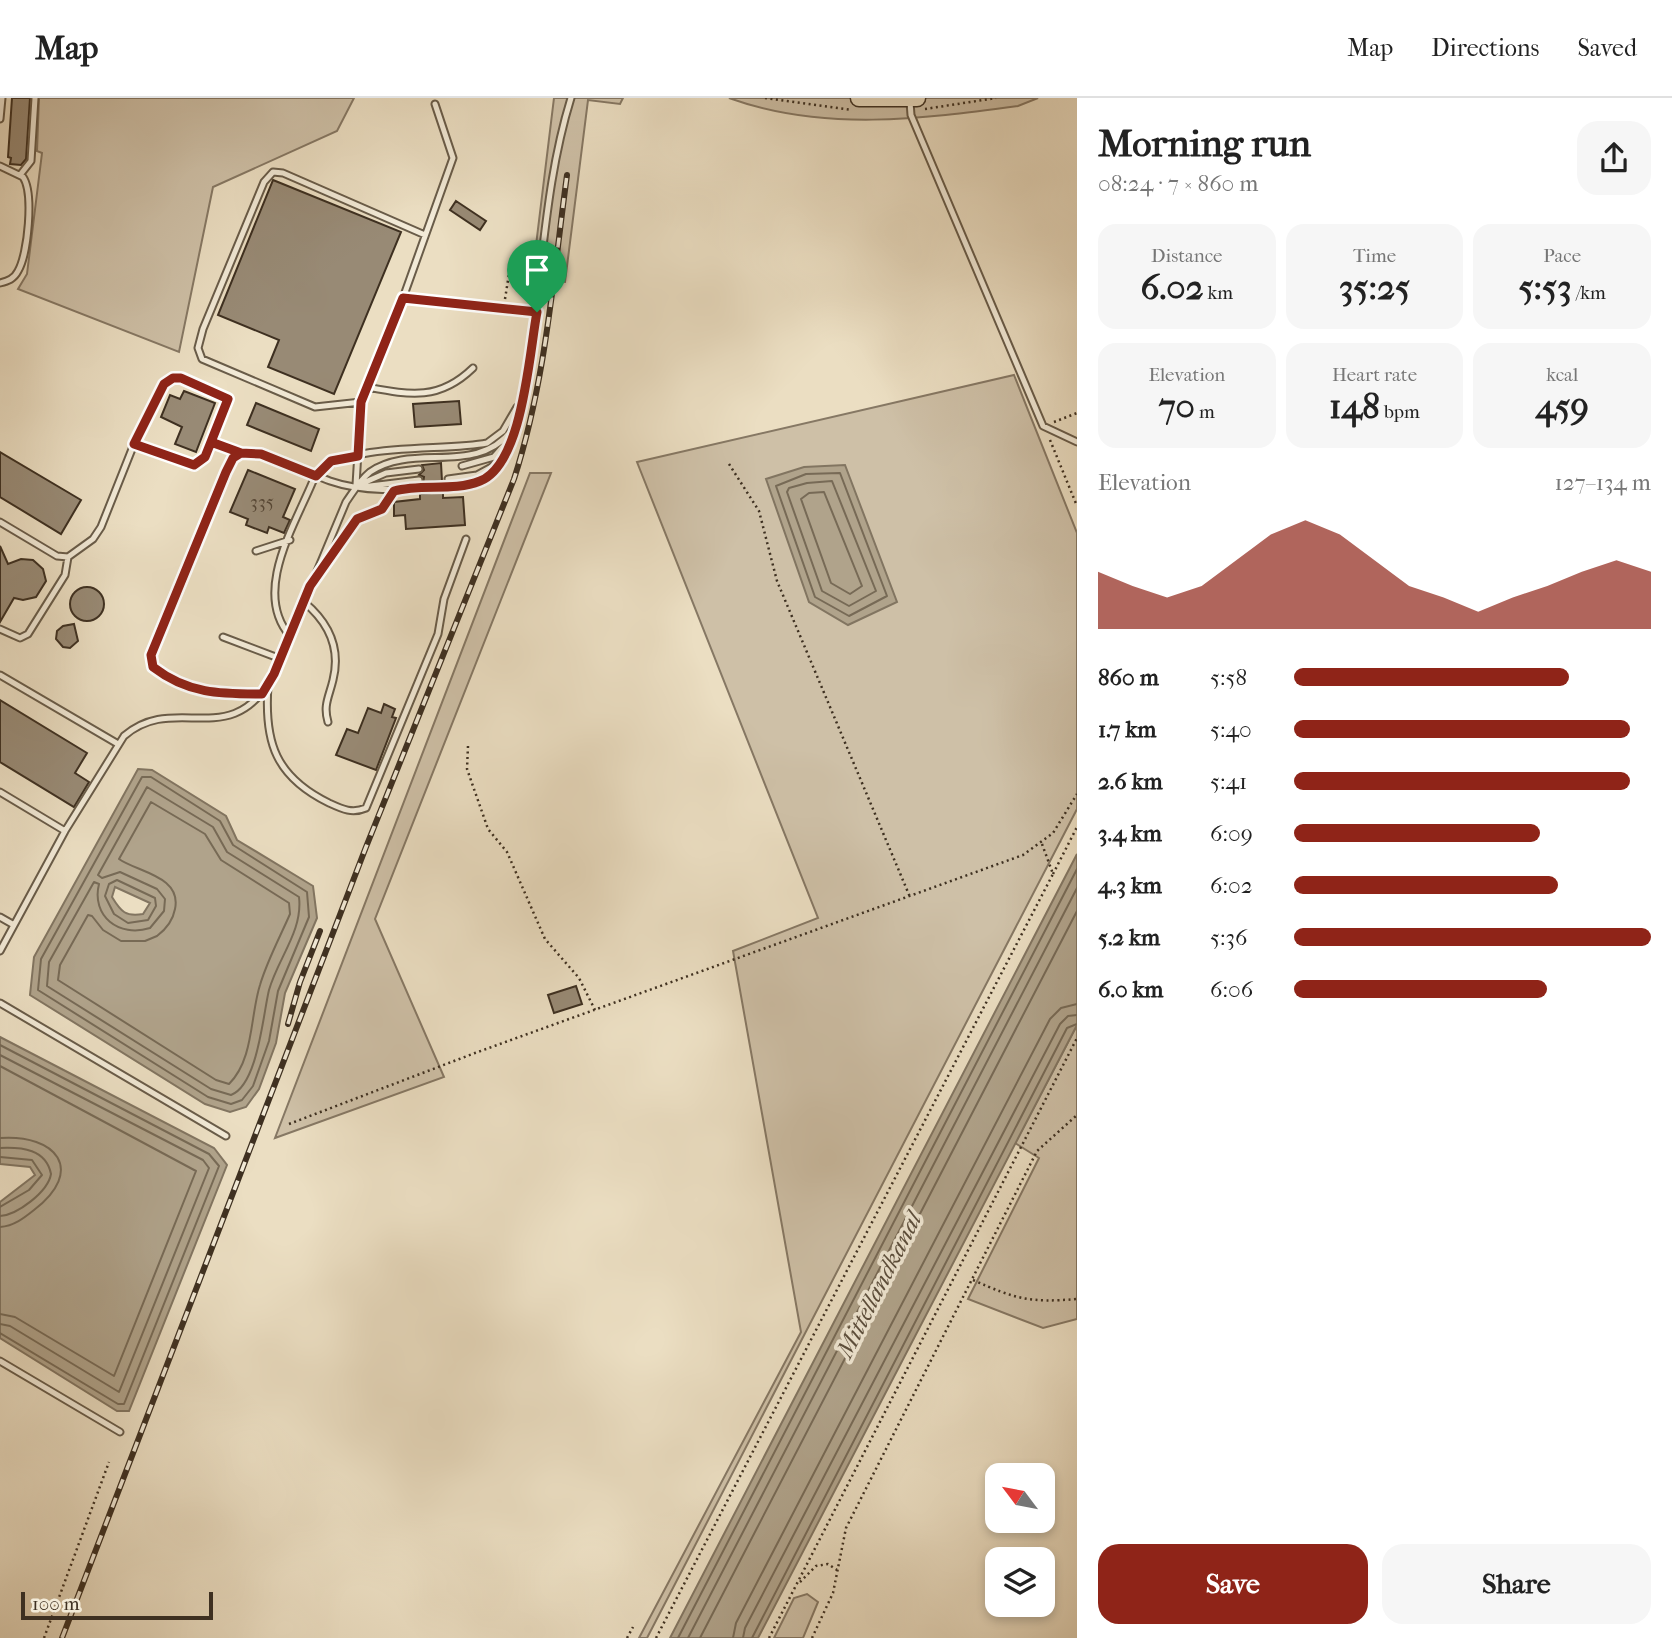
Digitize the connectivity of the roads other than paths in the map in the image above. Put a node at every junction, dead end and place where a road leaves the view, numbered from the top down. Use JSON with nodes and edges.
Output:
{"nodes":[{"id":1,"x":2,"y":98,"type":"edge"},
{"id":2,"x":35,"y":98,"type":"edge"},
{"id":3,"x":571,"y":98,"type":"edge"},
{"id":4,"x":859,"y":98,"type":"edge"},
{"id":5,"x":917,"y":98,"type":"edge"},
{"id":6,"x":910,"y":99,"type":"edge"},
{"id":7,"x":435,"y":104,"type":"dead end"},
{"id":8,"x":0,"y":119,"type":"edge"},
{"id":9,"x":0,"y":166,"type":"edge"},
{"id":10,"x":20,"y":175,"type":"junction"},
{"id":11,"x":425,"y":235,"type":"junction"},
{"id":12,"x":0,"y":283,"type":"edge"},
{"id":13,"x":403,"y":298,"type":"junction"},
{"id":14,"x":537,"y":312,"type":"junction"},
{"id":15,"x":473,"y":368,"type":"dead end"},
{"id":16,"x":368,"y":387,"type":"junction"},
{"id":17,"x":522,"y":398,"type":"junction"},
{"id":18,"x":361,"y":402,"type":"junction"},
{"id":19,"x":516,"y":425,"type":"junction"},
{"id":20,"x":211,"y":442,"type":"junction"},
{"id":21,"x":1077,"y":442,"type":"edge"},
{"id":22,"x":134,"y":444,"type":"junction"},
{"id":23,"x":241,"y":453,"type":"junction"},
{"id":24,"x":358,"y":456,"type":"junction"},
{"id":25,"x":505,"y":459,"type":"junction"},
{"id":26,"x":462,"y":466,"type":"dead end"},
{"id":27,"x":418,"y":469,"type":"dead end"},
{"id":28,"x":316,"y":476,"type":"junction"},
{"id":29,"x":448,"y":479,"type":"dead end"},
{"id":30,"x":419,"y":480,"type":"dead end"},
{"id":31,"x":356,"y":488,"type":"junction"},
{"id":32,"x":404,"y":488,"type":"junction"},
{"id":33,"x":0,"y":522,"type":"edge"},
{"id":34,"x":466,"y":539,"type":"dead end"},
{"id":35,"x":289,"y":540,"type":"junction"},
{"id":36,"x":256,"y":551,"type":"dead end"},
{"id":37,"x":68,"y":557,"type":"junction"},
{"id":38,"x":310,"y":586,"type":"junction"},
{"id":39,"x":304,"y":602,"type":"junction"},
{"id":40,"x":0,"y":629,"type":"edge"},
{"id":41,"x":289,"y":636,"type":"junction"},
{"id":42,"x":223,"y":637,"type":"dead end"},
{"id":43,"x":281,"y":659,"type":"junction"},
{"id":44,"x":0,"y":675,"type":"edge"},
{"id":45,"x":268,"y":686,"type":"junction"},
{"id":46,"x":262,"y":694,"type":"junction"},
{"id":47,"x":328,"y":722,"type":"dead end"},
{"id":48,"x":118,"y":744,"type":"junction"},
{"id":49,"x":0,"y":792,"type":"edge"},
{"id":50,"x":65,"y":831,"type":"junction"},
{"id":51,"x":0,"y":917,"type":"edge"},
{"id":52,"x":14,"y":925,"type":"junction"},
{"id":53,"x":0,"y":951,"type":"edge"},
{"id":54,"x":0,"y":1003,"type":"edge"},
{"id":55,"x":226,"y":1136,"type":"dead end"},
{"id":56,"x":0,"y":1361,"type":"edge"},
{"id":57,"x":120,"y":1432,"type":"dead end"}],
"edges":[{"from":1,"to":8,"type":"lane"},
{"from":2,"to":10,"type":"lane"},
{"from":3,"to":14,"type":"lane"},
{"from":4,"to":6,"type":"main road"},
{"from":5,"to":6,"type":"main road"},
{"from":6,"to":21,"type":"lane"},
{"from":7,"to":11,"type":"lane"},
{"from":9,"to":10,"type":"lane"},
{"from":10,"to":12,"type":"lane"},
{"from":11,"to":13,"type":"lane"},
{"from":11,"to":18,"type":"lane"},
{"from":13,"to":14,"type":"lane"},
{"from":13,"to":16,"type":"lane"},
{"from":14,"to":17,"type":"lane"},
{"from":15,"to":16,"type":"lane"},
{"from":16,"to":18,"type":"lane"},
{"from":17,"to":19,"type":"lane"},
{"from":17,"to":24,"type":"lane"},
{"from":18,"to":24,"type":"lane"},
{"from":19,"to":25,"type":"lane"},
{"from":19,"to":26,"type":"lane"},
{"from":19,"to":31,"type":"lane"},
{"from":20,"to":22,"type":"lane"},
{"from":20,"to":22,"type":"lane"},
{"from":20,"to":23,"type":"lane"},
{"from":22,"to":37,"type":"lane"},
{"from":23,"to":28,"type":"lane"},
{"from":23,"to":46,"type":"lane"},
{"from":24,"to":28,"type":"lane"},
{"from":24,"to":31,"type":"lane"},
{"from":25,"to":29,"type":"lane"},
{"from":25,"to":32,"type":"lane"},
{"from":27,"to":31,"type":"lane"},
{"from":28,"to":31,"type":"lane"},
{"from":28,"to":35,"type":"lane"},
{"from":30,"to":31,"type":"lane"},
{"from":31,"to":32,"type":"lane"},
{"from":31,"to":38,"type":"lane"},
{"from":32,"to":38,"type":"lane"},
{"from":33,"to":37,"type":"lane"},
{"from":34,"to":45,"type":"lane"},
{"from":35,"to":36,"type":"lane"},
{"from":35,"to":41,"type":"lane"},
{"from":37,"to":40,"type":"lane"},
{"from":38,"to":39,"type":"lane"},
{"from":39,"to":41,"type":"lane"},
{"from":39,"to":47,"type":"lane"},
{"from":41,"to":43,"type":"lane"},
{"from":42,"to":43,"type":"lane"},
{"from":43,"to":45,"type":"lane"},
{"from":44,"to":48,"type":"lane"},
{"from":45,"to":46,"type":"lane"},
{"from":46,"to":48,"type":"lane"},
{"from":48,"to":50,"type":"lane"},
{"from":49,"to":50,"type":"lane"},
{"from":50,"to":52,"type":"lane"},
{"from":51,"to":52,"type":"lane"},
{"from":52,"to":53,"type":"lane"},
{"from":54,"to":55,"type":"lane"},
{"from":56,"to":57,"type":"lane"}]}
